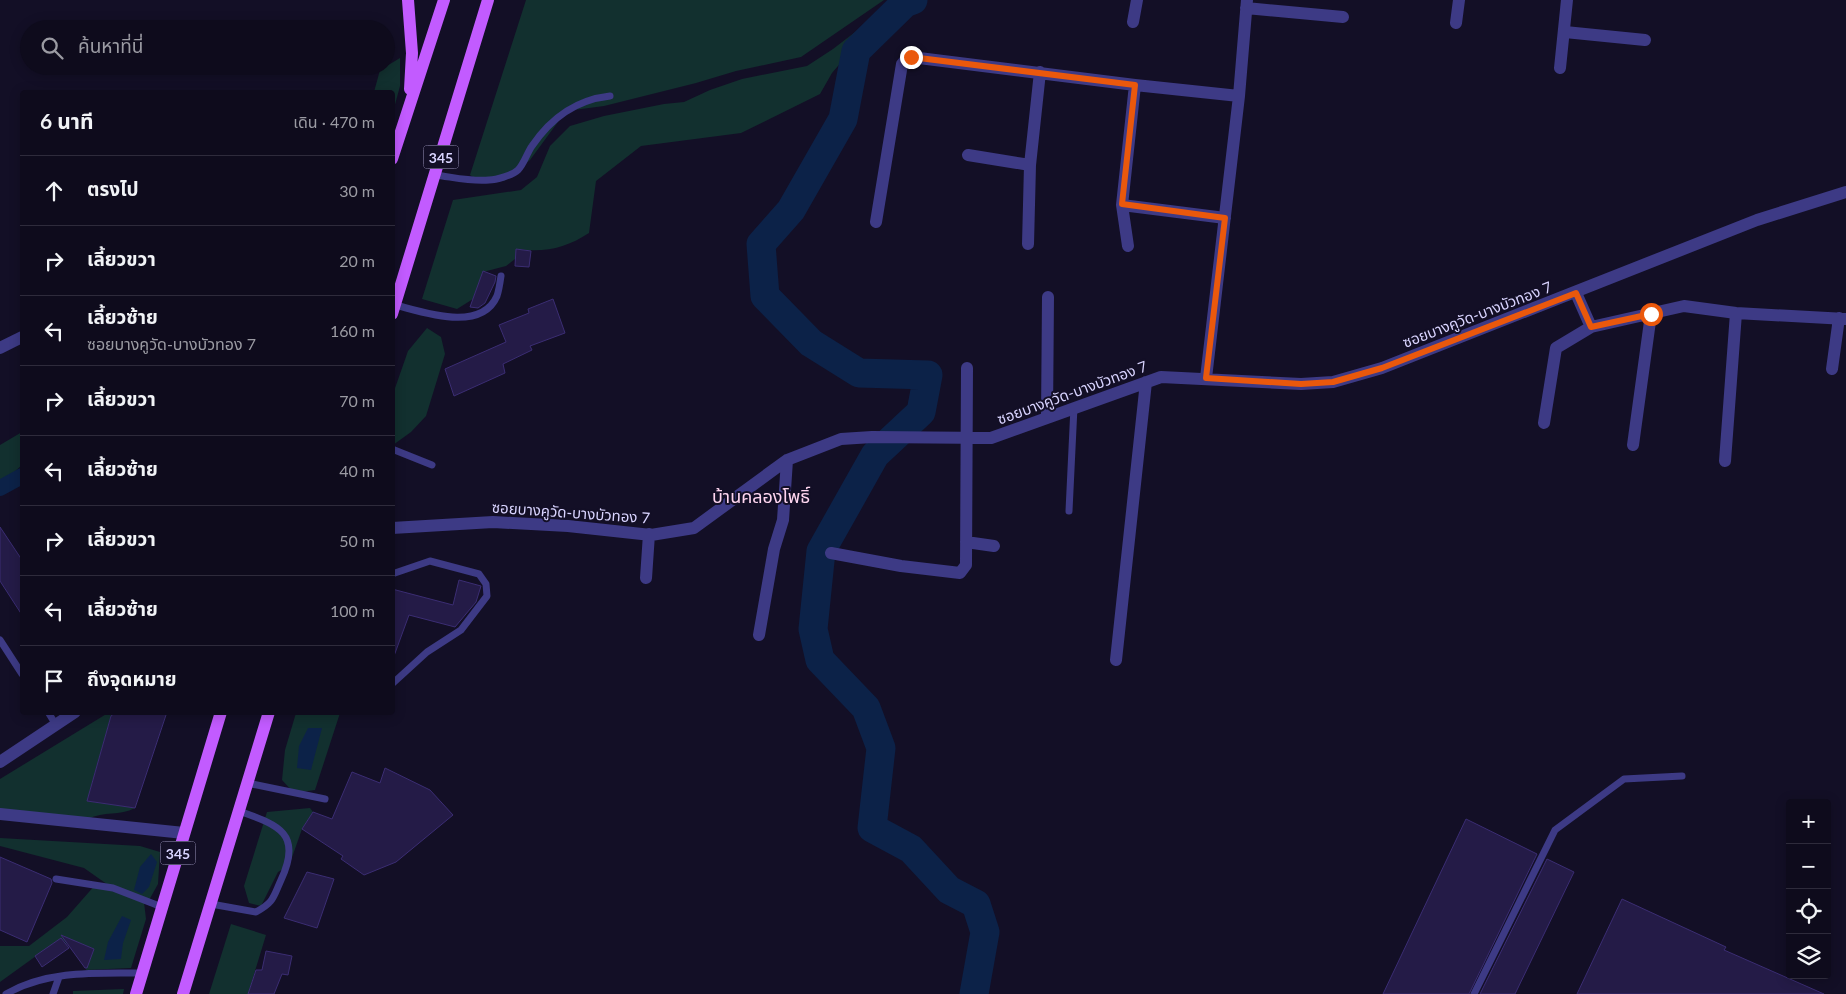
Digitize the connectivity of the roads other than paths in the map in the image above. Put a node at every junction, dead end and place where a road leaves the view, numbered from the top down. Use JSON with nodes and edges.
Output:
{"nodes":[{"id":1,"x":408,"y":0,"type":"edge"},
{"id":2,"x":444,"y":0,"type":"edge"},
{"id":3,"x":1138,"y":0,"type":"edge"},
{"id":4,"x":1459,"y":0,"type":"edge"},
{"id":5,"x":1567,"y":0,"type":"edge"},
{"id":6,"x":488,"y":3,"type":"edge"},
{"id":7,"x":1247,"y":4,"type":"edge"},
{"id":8,"x":1343,"y":17,"type":"dead end"},
{"id":9,"x":1133,"y":22,"type":"dead end"},
{"id":10,"x":1456,"y":23,"type":"dead end"},
{"id":11,"x":1565,"y":32,"type":"junction"},
{"id":12,"x":1645,"y":40,"type":"dead end"},
{"id":13,"x":1560,"y":68,"type":"dead end"},
{"id":14,"x":1040,"y":72,"type":"junction"},
{"id":15,"x":1135,"y":85,"type":"junction"},
{"id":16,"x":610,"y":96,"type":"dead end"},
{"id":17,"x":1239,"y":96,"type":"junction"},
{"id":18,"x":408,"y":109,"type":"junction"},
{"id":19,"x":395,"y":150,"type":"edge"},
{"id":20,"x":968,"y":155,"type":"dead end"},
{"id":21,"x":1030,"y":164,"type":"junction"},
{"id":22,"x":435,"y":175,"type":"junction"},
{"id":23,"x":1846,"y":192,"type":"edge"},
{"id":24,"x":1122,"y":204,"type":"junction"},
{"id":25,"x":1225,"y":218,"type":"junction"},
{"id":26,"x":876,"y":222,"type":"dead end"},
{"id":27,"x":1028,"y":244,"type":"dead end"},
{"id":28,"x":1128,"y":246,"type":"dead end"},
{"id":29,"x":501,"y":276,"type":"dead end"},
{"id":30,"x":1576,"y":293,"type":"junction"},
{"id":31,"x":1048,"y":297,"type":"dead end"},
{"id":32,"x":395,"y":307,"type":"edge"},
{"id":33,"x":395,"y":310,"type":"edge"},
{"id":34,"x":1736,"y":313,"type":"junction"},
{"id":35,"x":1651,"y":314,"type":"junction"},
{"id":36,"x":1843,"y":319,"type":"edge"},
{"id":37,"x":1591,"y":327,"type":"junction"},
{"id":38,"x":20,"y":338,"type":"edge"},
{"id":39,"x":0,"y":348,"type":"edge"},
{"id":40,"x":967,"y":368,"type":"dead end"},
{"id":41,"x":1832,"y":369,"type":"dead end"},
{"id":42,"x":1206,"y":378,"type":"junction"},
{"id":43,"x":1146,"y":382,"type":"junction"},
{"id":44,"x":1074,"y":407,"type":"junction"},
{"id":45,"x":1047,"y":417,"type":"junction"},
{"id":46,"x":1544,"y":423,"type":"dead end"},
{"id":47,"x":966,"y":438,"type":"junction"},
{"id":48,"x":1632,"y":445,"type":"dead end"},
{"id":49,"x":395,"y":450,"type":"edge"},
{"id":50,"x":787,"y":460,"type":"junction"},
{"id":51,"x":1725,"y":461,"type":"dead end"},
{"id":52,"x":432,"y":465,"type":"dead end"},
{"id":53,"x":1068,"y":511,"type":"dead end"},
{"id":54,"x":395,"y":528,"type":"edge"},
{"id":55,"x":649,"y":534,"type":"junction"},
{"id":56,"x":966,"y":542,"type":"junction"},
{"id":57,"x":994,"y":546,"type":"dead end"},
{"id":58,"x":831,"y":552,"type":"dead end"},
{"id":59,"x":395,"y":573,"type":"edge"},
{"id":60,"x":646,"y":578,"type":"dead end"},
{"id":61,"x":759,"y":635,"type":"dead end"},
{"id":62,"x":0,"y":640,"type":"edge"},
{"id":63,"x":1116,"y":660,"type":"dead end"},
{"id":64,"x":20,"y":671,"type":"edge"},
{"id":65,"x":395,"y":681,"type":"edge"},
{"id":66,"x":50,"y":715,"type":"edge"},
{"id":67,"x":71,"y":715,"type":"edge"},
{"id":68,"x":220,"y":715,"type":"edge"},
{"id":69,"x":268,"y":715,"type":"edge"},
{"id":70,"x":56,"y":725,"type":"junction"},
{"id":71,"x":0,"y":762,"type":"edge"},
{"id":72,"x":1682,"y":776,"type":"dead end"},
{"id":73,"x":247,"y":783,"type":"junction"},
{"id":74,"x":325,"y":799,"type":"dead end"},
{"id":75,"x":239,"y":811,"type":"junction"},
{"id":76,"x":0,"y":814,"type":"edge"},
{"id":77,"x":184,"y":833,"type":"junction"},
{"id":78,"x":56,"y":879,"type":"dead end"},
{"id":79,"x":211,"y":904,"type":"junction"},
{"id":80,"x":162,"y":907,"type":"junction"},
{"id":81,"x":142,"y":973,"type":"junction"},
{"id":82,"x":59,"y":977,"type":"junction"},
{"id":83,"x":6,"y":994,"type":"edge"},
{"id":84,"x":53,"y":994,"type":"edge"},
{"id":85,"x":136,"y":994,"type":"edge"},
{"id":86,"x":183,"y":994,"type":"edge"},
{"id":87,"x":1474,"y":994,"type":"edge"}],
"edges":[{"from":1,"to":18,"type":"main road"},
{"from":2,"to":18,"type":"main road"},
{"from":3,"to":9,"type":"street"},
{"from":4,"to":10,"type":"street"},
{"from":5,"to":11,"type":"street"},
{"from":6,"to":22,"type":"main road","number":"345"},
{"from":7,"to":8,"type":"street"},
{"from":7,"to":17,"type":"street"},
{"from":11,"to":12,"type":"street"},
{"from":11,"to":13,"type":"street"},
{"from":14,"to":15,"type":"street"},
{"from":14,"to":21,"type":"street"},
{"from":14,"to":26,"type":"street"},
{"from":15,"to":17,"type":"street"},
{"from":15,"to":24,"type":"street"},
{"from":16,"to":22,"type":"lane"},
{"from":17,"to":25,"type":"street"},
{"from":18,"to":19,"type":"main road"},
{"from":20,"to":21,"type":"street"},
{"from":21,"to":27,"type":"street"},
{"from":22,"to":32,"type":"main road","number":"345"},
{"from":23,"to":30,"type":"street","name":"ซอยบางคูวัด-บางบัวทอง 7"},
{"from":24,"to":25,"type":"street"},
{"from":24,"to":28,"type":"street"},
{"from":25,"to":42,"type":"street"},
{"from":29,"to":33,"type":"lane"},
{"from":30,"to":37,"type":"street"},
{"from":30,"to":42,"type":"street","name":"ซอยบางคูวัด-บางบัวทอง 7"},
{"from":31,"to":45,"type":"street"},
{"from":34,"to":35,"type":"street"},
{"from":34,"to":36,"type":"street"},
{"from":34,"to":51,"type":"street"},
{"from":35,"to":37,"type":"street"},
{"from":35,"to":48,"type":"street"},
{"from":36,"to":41,"type":"street"},
{"from":37,"to":46,"type":"street"},
{"from":38,"to":39,"type":"street"},
{"from":40,"to":47,"type":"street"},
{"from":42,"to":43,"type":"street","name":"ซอยบางคูวัด-บางบัวทอง 7"},
{"from":43,"to":44,"type":"street","name":"ซอยบางคูวัด-บางบัวทอง 7"},
{"from":43,"to":63,"type":"street"},
{"from":44,"to":45,"type":"street","name":"ซอยบางคูวัด-บางบัวทอง 7"},
{"from":44,"to":53,"type":"lane"},
{"from":45,"to":47,"type":"street","name":"ซอยบางคูวัด-บางบัวทอง 7"},
{"from":47,"to":50,"type":"street","name":"ซอยบางคูวัด-บางบัวทอง 7"},
{"from":47,"to":56,"type":"street"},
{"from":49,"to":52,"type":"lane"},
{"from":50,"to":55,"type":"street","name":"ซอยบางคูวัด-บางบัวทอง 7"},
{"from":50,"to":61,"type":"street"},
{"from":54,"to":55,"type":"street","name":"ซอยบางคูวัด-บางบัวทอง 7"},
{"from":55,"to":60,"type":"street"},
{"from":56,"to":57,"type":"street"},
{"from":56,"to":58,"type":"street"},
{"from":59,"to":65,"type":"lane"},
{"from":62,"to":64,"type":"lane"},
{"from":66,"to":70,"type":"lane"},
{"from":67,"to":70,"type":"street"},
{"from":68,"to":77,"type":"main road","number":"345"},
{"from":69,"to":73,"type":"main road"},
{"from":70,"to":71,"type":"street"},
{"from":72,"to":87,"type":"lane"},
{"from":73,"to":74,"type":"lane"},
{"from":73,"to":75,"type":"main road"},
{"from":75,"to":79,"type":"main road"},
{"from":75,"to":79,"type":"lane"},
{"from":76,"to":77,"type":"street"},
{"from":77,"to":80,"type":"main road","number":"345"},
{"from":78,"to":80,"type":"lane"},
{"from":79,"to":86,"type":"main road"},
{"from":80,"to":81,"type":"main road","number":"345"},
{"from":81,"to":82,"type":"lane"},
{"from":81,"to":85,"type":"main road","number":"345"},
{"from":82,"to":83,"type":"lane"},
{"from":82,"to":84,"type":"lane"}]}
